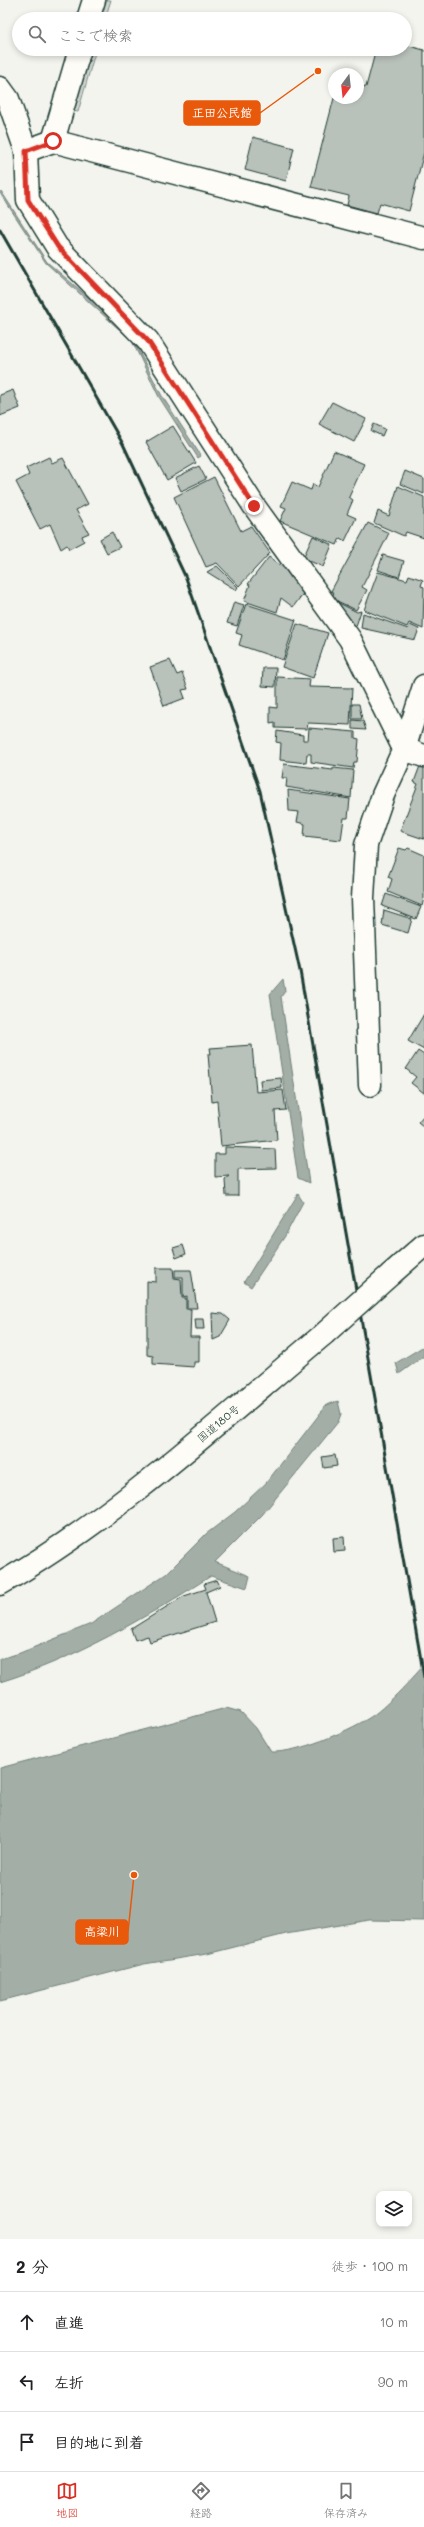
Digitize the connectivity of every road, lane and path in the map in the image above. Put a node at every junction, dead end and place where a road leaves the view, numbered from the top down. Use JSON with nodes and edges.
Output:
{"nodes":[{"id":1,"x":94,"y":0,"type":"edge"},
{"id":2,"x":90,"y":12,"type":"edge"},
{"id":3,"x":78,"y":56,"type":"edge"},
{"id":4,"x":0,"y":88,"type":"edge"},
{"id":5,"x":53,"y":141,"type":"junction"},
{"id":6,"x":26,"y":151,"type":"junction"},
{"id":7,"x":424,"y":238,"type":"edge"},
{"id":8,"x":424,"y":686,"type":"edge"},
{"id":9,"x":414,"y":752,"type":"edge"},
{"id":10,"x":370,"y":1085,"type":"dead end"},
{"id":11,"x":424,"y":1245,"type":"edge"},
{"id":12,"x":0,"y":1584,"type":"edge"}],
"edges":[{"from":1,"to":2,"type":"main road"},
{"from":3,"to":5,"type":"main road"},
{"from":4,"to":6,"type":"main road"},
{"from":5,"to":6,"type":"main road"},
{"from":5,"to":7,"type":"main road"},
{"from":6,"to":9,"type":"main road"},
{"from":8,"to":9,"type":"main road"},
{"from":9,"to":10,"type":"main road"},
{"from":11,"to":12,"type":"main road","name":"国道180号","bridge":true}]}
